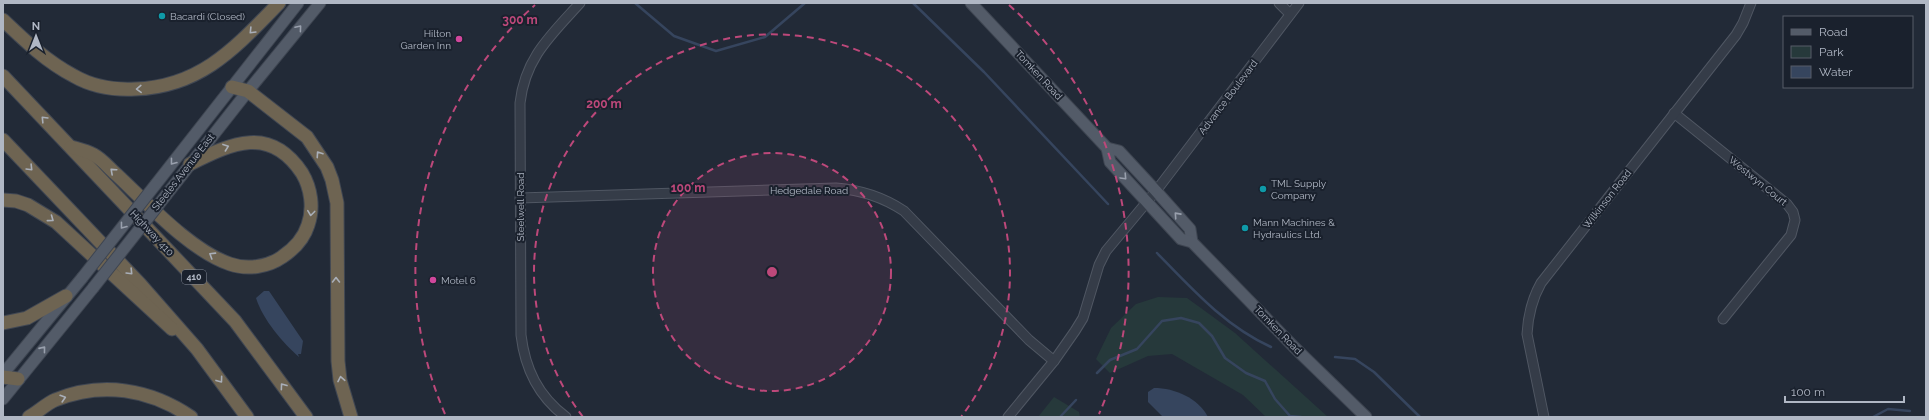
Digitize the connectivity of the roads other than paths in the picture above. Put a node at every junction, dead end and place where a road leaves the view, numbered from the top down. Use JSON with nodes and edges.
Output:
{"nodes":[{"id":1,"x":279,"y":3,"type":"edge"},
{"id":2,"x":298,"y":3,"type":"edge"},
{"id":3,"x":320,"y":3,"type":"edge"},
{"id":4,"x":580,"y":3,"type":"edge"},
{"id":5,"x":971,"y":3,"type":"edge"},
{"id":6,"x":1280,"y":3,"type":"edge"},
{"id":7,"x":1299,"y":3,"type":"edge"},
{"id":8,"x":1751,"y":3,"type":"edge"},
{"id":9,"x":1290,"y":14,"type":"junction"},
{"id":10,"x":3,"y":20,"type":"edge"},
{"id":11,"x":3,"y":76,"type":"edge"},
{"id":12,"x":232,"y":87,"type":"junction"},
{"id":13,"x":248,"y":91,"type":"junction"},
{"id":14,"x":1674,"y":114,"type":"junction"},
{"id":15,"x":3,"y":140,"type":"edge"},
{"id":16,"x":71,"y":147,"type":"junction"},
{"id":17,"x":1108,"y":148,"type":"junction"},
{"id":18,"x":190,"y":164,"type":"junction"},
{"id":19,"x":1156,"y":191,"type":"junction"},
{"id":20,"x":520,"y":198,"type":"junction"},
{"id":21,"x":3,"y":200,"type":"edge"},
{"id":22,"x":1147,"y":202,"type":"junction"},
{"id":23,"x":1192,"y":242,"type":"junction"},
{"id":24,"x":66,"y":296,"type":"junction"},
{"id":25,"x":1723,"y":319,"type":"dead end"},
{"id":26,"x":3,"y":323,"type":"edge"},
{"id":27,"x":197,"y":349,"type":"junction"},
{"id":28,"x":1054,"y":361,"type":"junction"},
{"id":29,"x":3,"y":376,"type":"edge"},
{"id":30,"x":18,"y":379,"type":"junction"},
{"id":31,"x":3,"y":399,"type":"edge"},
{"id":32,"x":29,"y":417,"type":"edge"},
{"id":33,"x":191,"y":417,"type":"edge"},
{"id":34,"x":247,"y":417,"type":"edge"},
{"id":35,"x":306,"y":417,"type":"edge"},
{"id":36,"x":351,"y":417,"type":"edge"},
{"id":37,"x":566,"y":417,"type":"edge"},
{"id":38,"x":1008,"y":417,"type":"edge"},
{"id":39,"x":1366,"y":417,"type":"edge"},
{"id":40,"x":1544,"y":417,"type":"edge"}],
"edges":[{"from":1,"to":10,"type":"highway","one_way":true},
{"from":2,"to":12,"type":"main road","name":"Steeles Avenue East"},
{"from":13,"to":3,"type":"main road","name":"Steeles Avenue East","one_way":true},
{"from":4,"to":20,"type":"street","name":"Steelwell Road"},
{"from":5,"to":17,"type":"main road","name":"Tomken Road"},
{"from":6,"to":9,"type":"street"},
{"from":7,"to":9,"type":"street","name":"Advance Boulevard"},
{"from":8,"to":14,"type":"street","name":"Wilkinson Road"},
{"from":9,"to":19,"type":"street","name":"Advance Boulevard"},
{"from":16,"to":11,"type":"highway","name":"Highway 410","number":"410","one_way":true},
{"from":12,"to":13,"type":"highway"},
{"from":12,"to":24,"type":"main road","name":"Steeles Avenue East","one_way":true,"bridge":true},
{"from":13,"to":18,"type":"main road","name":"Steeles Avenue East"},
{"from":36,"to":13,"type":"highway","one_way":true},
{"from":14,"to":25,"type":"street","name":"Westwyn Court"},
{"from":14,"to":40,"type":"street","name":"Wilkinson Road"},
{"from":15,"to":27,"type":"highway","one_way":true},
{"from":18,"to":16,"type":"highway","one_way":true},
{"from":35,"to":16,"type":"highway","name":"Highway 410","number":"410","one_way":true},
{"from":17,"to":19,"type":"main road","name":"Tomken Road"},
{"from":17,"to":22,"type":"main road","name":"Tomken Road","one_way":true},
{"from":30,"to":18,"type":"main road","name":"Steeles Avenue East","one_way":true,"bridge":true},
{"from":19,"to":22,"type":"street","name":"Advance Boulevard"},
{"from":23,"to":19,"type":"main road","name":"Tomken Road","one_way":true},
{"from":20,"to":28,"type":"street","name":"Hedgedale Road"},
{"from":20,"to":37,"type":"street","name":"Steelwell Road"},
{"from":21,"to":27,"type":"highway","one_way":true},
{"from":22,"to":23,"type":"main road","name":"Tomken Road"},
{"from":22,"to":28,"type":"street","name":"Advance Boulevard"},
{"from":23,"to":39,"type":"main road","name":"Tomken Road"},
{"from":24,"to":26,"type":"highway"},
{"from":24,"to":29,"type":"main road","name":"Steeles Avenue East"},
{"from":27,"to":34,"type":"highway","one_way":true},
{"from":28,"to":38,"type":"street","name":"Advance Boulevard"},
{"from":29,"to":30,"type":"highway"},
{"from":30,"to":31,"type":"main road","name":"Steeles Avenue East"},
{"from":32,"to":33,"type":"highway","one_way":true}]}
